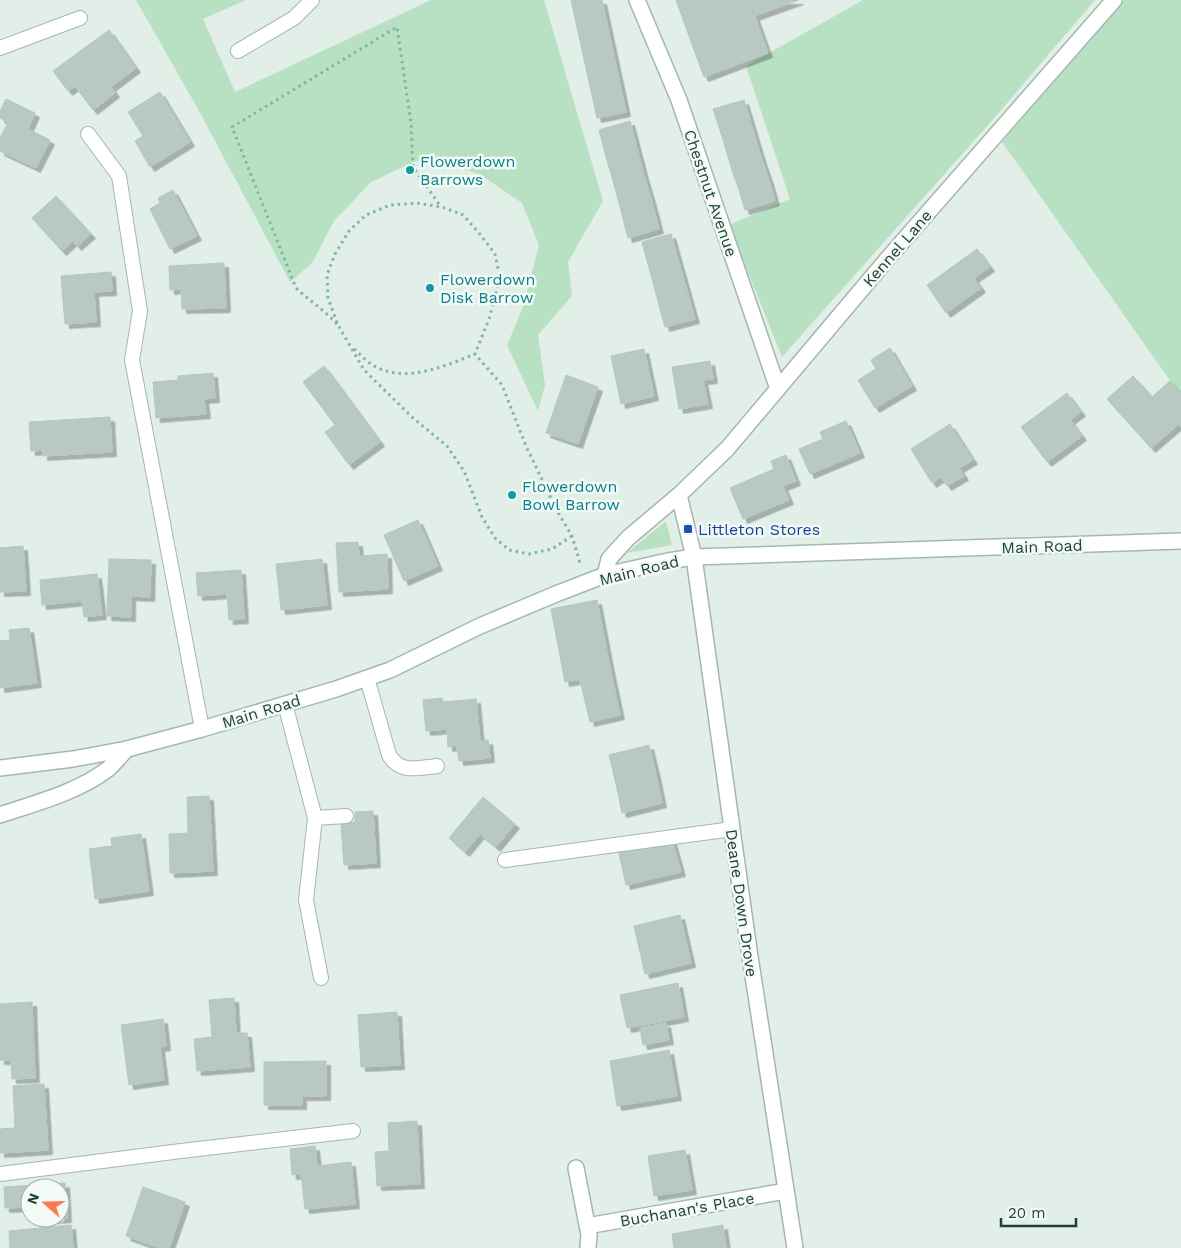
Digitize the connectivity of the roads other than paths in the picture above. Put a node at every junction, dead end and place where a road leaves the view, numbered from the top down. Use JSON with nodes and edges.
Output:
{"nodes":[{"id":1,"x":312,"y":0,"type":"edge"},
{"id":2,"x":637,"y":0,"type":"edge"},
{"id":3,"x":1114,"y":0,"type":"edge"},
{"id":4,"x":80,"y":18,"type":"dead end"},
{"id":5,"x":0,"y":48,"type":"edge"},
{"id":6,"x":238,"y":51,"type":"dead end"},
{"id":7,"x":88,"y":134,"type":"dead end"},
{"id":8,"x":778,"y":389,"type":"junction"},
{"id":9,"x":679,"y":495,"type":"junction"},
{"id":10,"x":1181,"y":542,"type":"edge"},
{"id":11,"x":694,"y":557,"type":"junction"},
{"id":12,"x":605,"y":575,"type":"junction"},
{"id":13,"x":367,"y":678,"type":"junction"},
{"id":14,"x":285,"y":704,"type":"junction"},
{"id":15,"x":202,"y":729,"type":"junction"},
{"id":16,"x":127,"y":749,"type":"junction"},
{"id":17,"x":437,"y":766,"type":"dead end"},
{"id":18,"x":0,"y":768,"type":"edge"},
{"id":19,"x":0,"y":815,"type":"edge"},
{"id":20,"x":346,"y":816,"type":"dead end"},
{"id":21,"x":315,"y":818,"type":"junction"},
{"id":22,"x":732,"y":829,"type":"junction"},
{"id":23,"x":505,"y":860,"type":"dead end"},
{"id":24,"x":321,"y":978,"type":"dead end"},
{"id":25,"x":353,"y":1131,"type":"dead end"},
{"id":26,"x":576,"y":1168,"type":"dead end"},
{"id":27,"x":0,"y":1174,"type":"edge"},
{"id":28,"x":786,"y":1191,"type":"junction"},
{"id":29,"x":587,"y":1226,"type":"junction"},
{"id":30,"x":588,"y":1248,"type":"edge"},
{"id":31,"x":795,"y":1248,"type":"edge"}],
"edges":[{"from":1,"to":6,"type":"lane"},
{"from":2,"to":8,"type":"street","name":"Chestnut Avenue"},
{"from":3,"to":8,"type":"street","name":"Kennel Lane"},
{"from":4,"to":5,"type":"lane"},
{"from":7,"to":15,"type":"lane"},
{"from":8,"to":9,"type":"street","name":"Kennel Lane"},
{"from":9,"to":11,"type":"street"},
{"from":9,"to":12,"type":"street","name":"Kennel Lane"},
{"from":10,"to":11,"type":"street","name":"Main Road"},
{"from":11,"to":12,"type":"street","name":"Main Road"},
{"from":11,"to":22,"type":"street","name":"Deane Down Drove"},
{"from":12,"to":13,"type":"street","name":"Main Road"},
{"from":13,"to":14,"type":"street","name":"Main Road"},
{"from":13,"to":17,"type":"lane"},
{"from":14,"to":15,"type":"street","name":"Main Road"},
{"from":14,"to":21,"type":"lane"},
{"from":15,"to":16,"type":"street","name":"Main Road"},
{"from":16,"to":18,"type":"street","name":"Main Road"},
{"from":16,"to":19,"type":"street"},
{"from":20,"to":21,"type":"lane"},
{"from":21,"to":24,"type":"lane"},
{"from":22,"to":23,"type":"lane"},
{"from":22,"to":28,"type":"street","name":"Deane Down Drove"},
{"from":25,"to":27,"type":"lane"},
{"from":26,"to":29,"type":"street"},
{"from":28,"to":29,"type":"street","name":"Buchanan's Place"},
{"from":28,"to":31,"type":"street","name":"Deane Down Drove"},
{"from":29,"to":30,"type":"street"}]}
